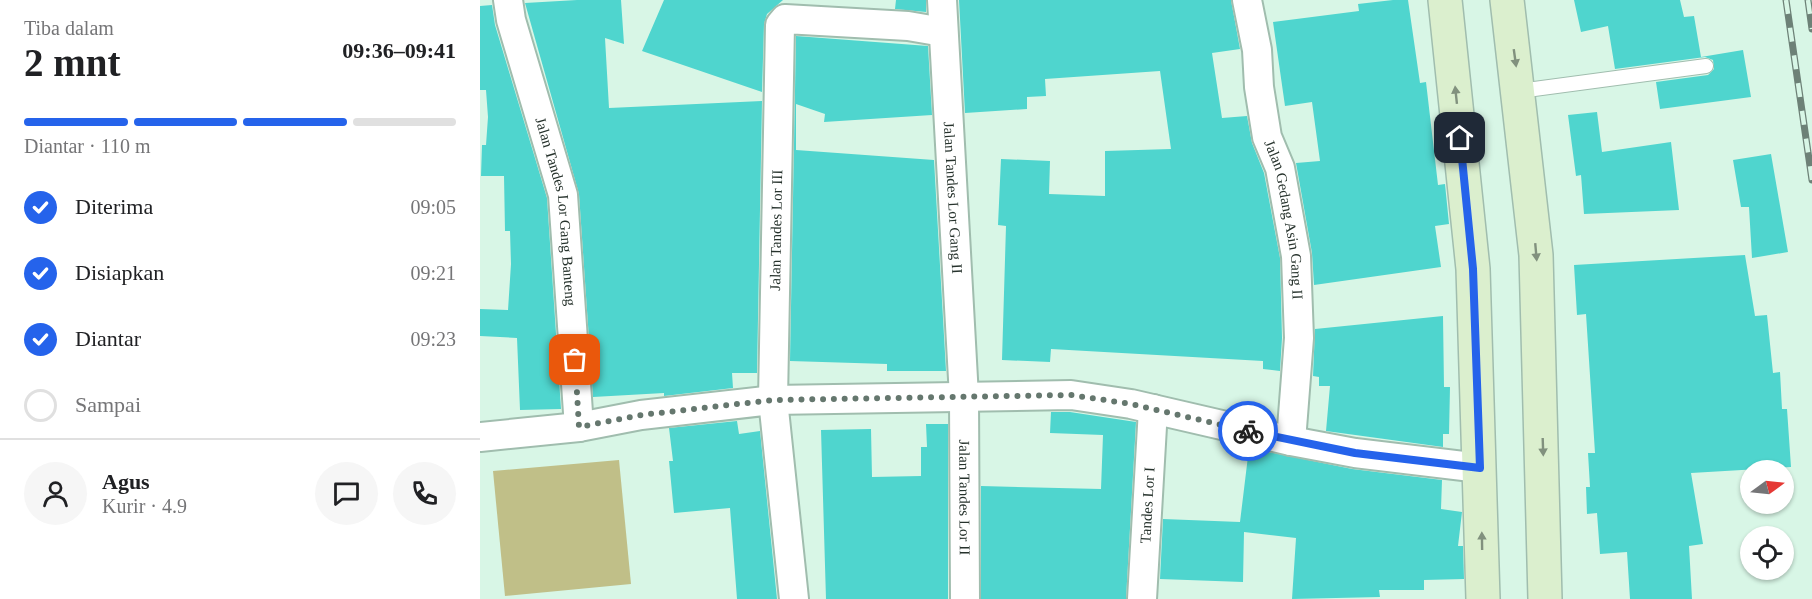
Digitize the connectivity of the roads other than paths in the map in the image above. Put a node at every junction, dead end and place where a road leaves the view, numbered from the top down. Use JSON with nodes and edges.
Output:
{"nodes":[{"id":1,"x":508,"y":0,"type":"edge"},
{"id":2,"x":942,"y":0,"type":"edge"},
{"id":3,"x":1247,"y":0,"type":"edge"},
{"id":4,"x":1445,"y":0,"type":"edge"},
{"id":5,"x":1507,"y":0,"type":"edge"},
{"id":6,"x":944,"y":32,"type":"junction"},
{"id":7,"x":1706,"y":66,"type":"dead end"},
{"id":8,"x":1519,"y":91,"type":"junction"},
{"id":9,"x":964,"y":397,"type":"junction"},
{"id":10,"x":773,"y":400,"type":"junction"},
{"id":11,"x":1153,"y":409,"type":"junction"},
{"id":12,"x":579,"y":427,"type":"junction"},
{"id":13,"x":480,"y":437,"type":"edge"},
{"id":14,"x":1291,"y":441,"type":"junction"},
{"id":15,"x":1480,"y":468,"type":"junction"},
{"id":16,"x":794,"y":599,"type":"edge"},
{"id":17,"x":965,"y":599,"type":"edge"},
{"id":18,"x":1142,"y":599,"type":"edge"},
{"id":19,"x":1483,"y":599,"type":"edge"},
{"id":20,"x":1545,"y":599,"type":"edge"}],
"edges":[{"from":1,"to":12,"type":"street","name":"Jalan Tandes Lor Gang Banteng"},
{"from":2,"to":6,"type":"street","name":"Jalan Tandes Lor Gang II"},
{"from":3,"to":14,"type":"street","name":"Jalan Gedang Asin Gang II"},
{"from":15,"to":4,"type":"main road","one_way":true},
{"from":5,"to":8,"type":"main road","one_way":true},
{"from":6,"to":9,"type":"street","name":"Jalan Tandes Lor Gang II"},
{"from":6,"to":10,"type":"street","name":"Jalan Tandes Lor III"},
{"from":7,"to":8,"type":"lane"},
{"from":8,"to":20,"type":"main road","one_way":true},
{"from":9,"to":10,"type":"street"},
{"from":9,"to":11,"type":"street"},
{"from":9,"to":17,"type":"street","name":"Jalan Tandes Lor II"},
{"from":10,"to":12,"type":"street"},
{"from":10,"to":16,"type":"street","name":"Jalan Tandes Lor III"},
{"from":11,"to":14,"type":"street"},
{"from":11,"to":18,"type":"street","name":"Tandes Lor I"},
{"from":12,"to":13,"type":"street"},
{"from":14,"to":15,"type":"street"},
{"from":19,"to":15,"type":"main road","one_way":true}]}
